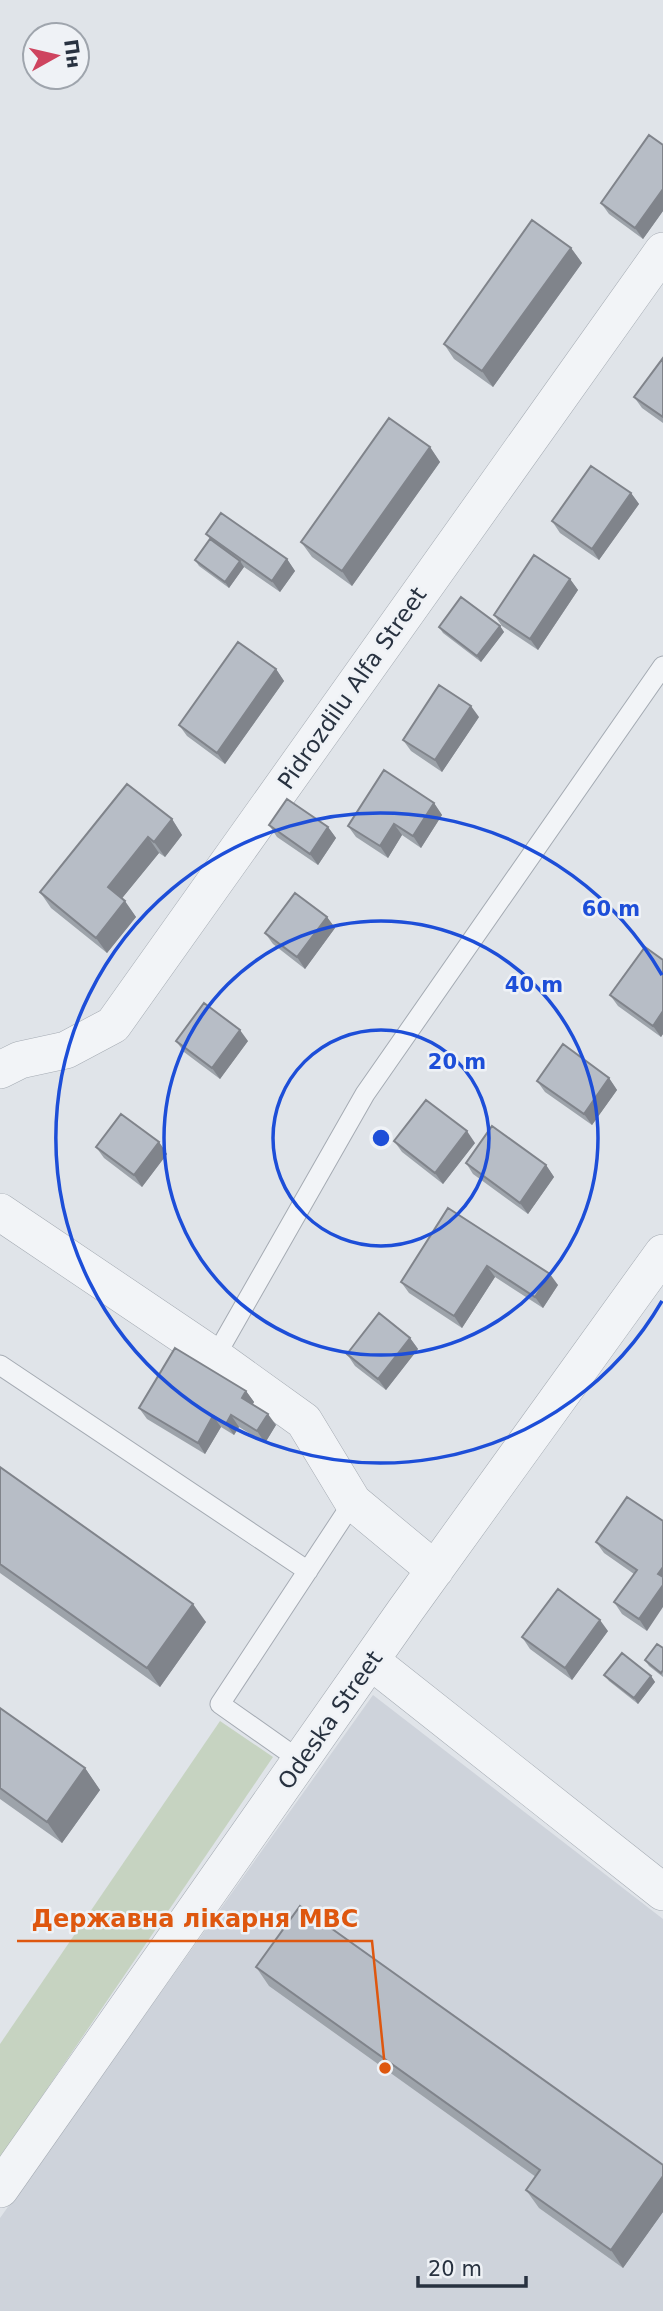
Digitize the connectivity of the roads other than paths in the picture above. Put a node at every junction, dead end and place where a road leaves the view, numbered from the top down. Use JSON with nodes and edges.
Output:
{"nodes":[{"id":1,"x":663,"y":251,"type":"edge"},
{"id":2,"x":663,"y":666,"type":"edge"},
{"id":3,"x":0,"y":1070,"type":"edge"},
{"id":4,"x":0,"y":1212,"type":"edge"},
{"id":5,"x":663,"y":1252,"type":"edge"},
{"id":6,"x":215,"y":1357,"type":"junction"},
{"id":7,"x":0,"y":1365,"type":"edge"},
{"id":8,"x":353,"y":1502,"type":"junction"},
{"id":9,"x":435,"y":1570,"type":"junction"},
{"id":10,"x":308,"y":1571,"type":"junction"},
{"id":11,"x":371,"y":1661,"type":"junction"},
{"id":12,"x":301,"y":1761,"type":"junction"},
{"id":13,"x":663,"y":1892,"type":"edge"},
{"id":14,"x":0,"y":2189,"type":"edge"}],
"edges":[{"from":1,"to":3,"type":"street","name":"Pidrozdilu Alfa Street"},
{"from":2,"to":6,"type":"lane"},
{"from":4,"to":6,"type":"street"},
{"from":5,"to":9,"type":"street","name":"Odeska Street"},
{"from":6,"to":8,"type":"street"},
{"from":7,"to":10,"type":"lane"},
{"from":8,"to":9,"type":"street"},
{"from":8,"to":10,"type":"lane"},
{"from":9,"to":11,"type":"street","name":"Odeska Street"},
{"from":10,"to":12,"type":"lane"},
{"from":11,"to":12,"type":"street","name":"Odeska Street"},
{"from":11,"to":13,"type":"street"},
{"from":12,"to":14,"type":"street","name":"Odeska Street"}]}
